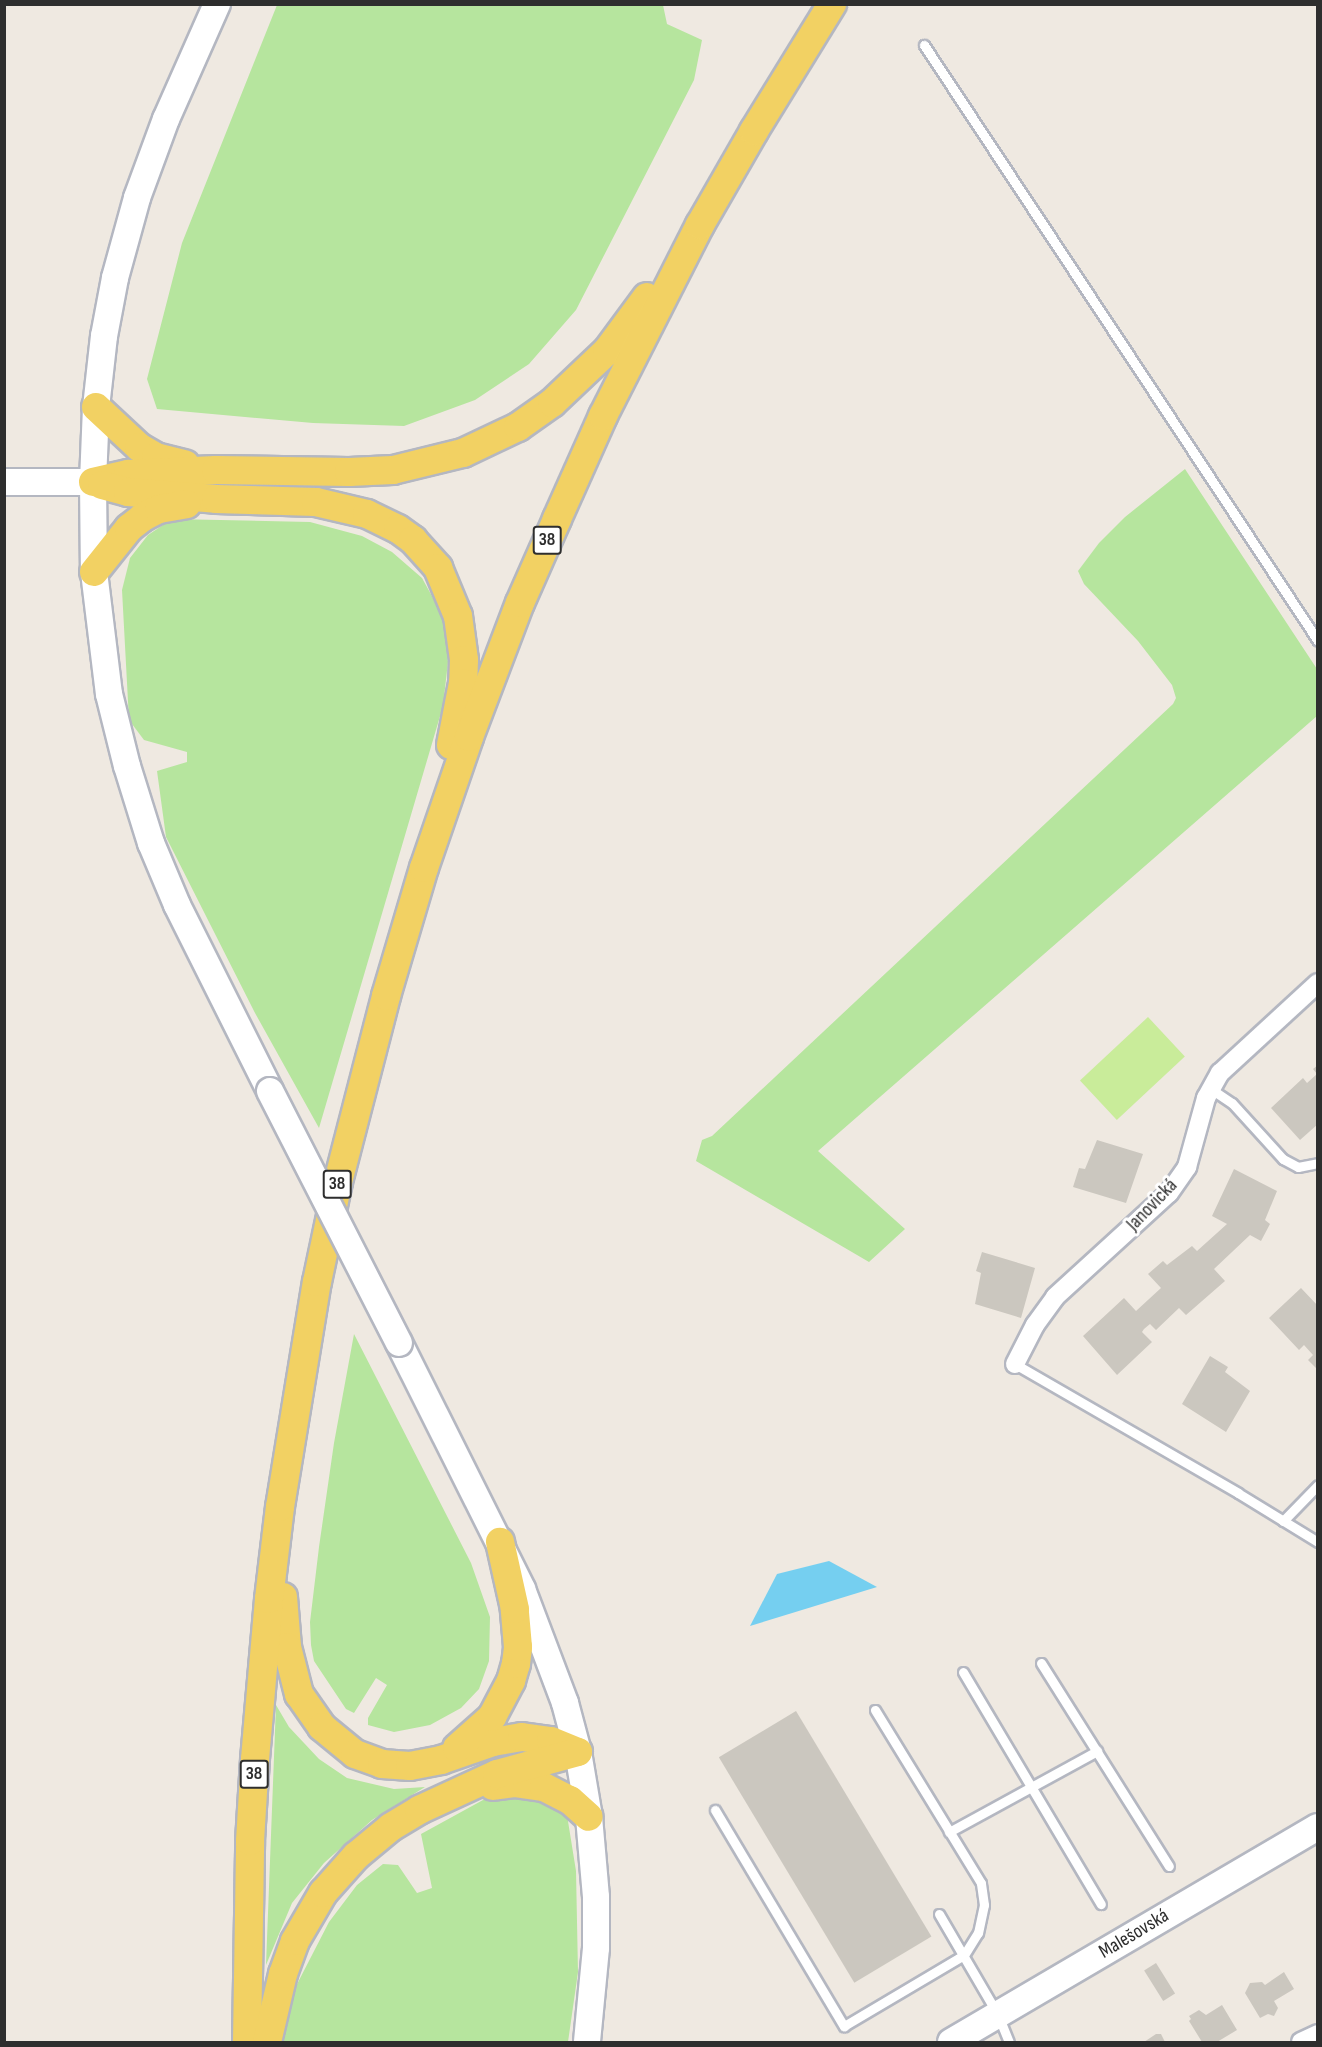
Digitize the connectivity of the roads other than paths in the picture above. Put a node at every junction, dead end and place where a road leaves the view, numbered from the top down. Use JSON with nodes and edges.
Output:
{"nodes":[{"id":1,"x":217,"y":4,"type":"edge"},
{"id":2,"x":832,"y":4,"type":"edge"},
{"id":3,"x":924,"y":45,"type":"dead end"},
{"id":4,"x":700,"y":225,"type":"junction"},
{"id":5,"x":96,"y":407,"type":"junction"},
{"id":6,"x":216,"y":470,"type":"junction"},
{"id":7,"x":4,"y":482,"type":"edge"},
{"id":8,"x":93,"y":482,"type":"junction"},
{"id":9,"x":216,"y":499,"type":"junction"},
{"id":10,"x":94,"y":572,"type":"junction"},
{"id":11,"x":1317,"y":641,"type":"edge"},
{"id":12,"x":424,"y":868,"type":"junction"},
{"id":13,"x":1317,"y":983,"type":"edge"},
{"id":14,"x":1211,"y":1089,"type":"junction"},
{"id":15,"x":1317,"y":1163,"type":"edge"},
{"id":16,"x":1015,"y":1364,"type":"joint"},
{"id":17,"x":1317,"y":1485,"type":"edge"},
{"id":18,"x":280,"y":1508,"type":"junction"},
{"id":19,"x":1283,"y":1521,"type":"junction"},
{"id":20,"x":500,"y":1542,"type":"junction"},
{"id":21,"x":1317,"y":1542,"type":"edge"},
{"id":22,"x":1041,"y":1663,"type":"dead end"},
{"id":23,"x":963,"y":1672,"type":"dead end"},
{"id":24,"x":875,"y":1710,"type":"dead end"},
{"id":25,"x":1097,"y":1751,"type":"junction"},
{"id":26,"x":578,"y":1752,"type":"junction"},
{"id":27,"x":441,"y":1760,"type":"junction"},
{"id":28,"x":1032,"y":1787,"type":"junction"},
{"id":29,"x":470,"y":1789,"type":"junction"},
{"id":30,"x":715,"y":1810,"type":"dead end"},
{"id":31,"x":589,"y":1816,"type":"junction"},
{"id":32,"x":1317,"y":1827,"type":"edge"},
{"id":33,"x":950,"y":1832,"type":"junction"},
{"id":34,"x":1169,"y":1866,"type":"dead end"},
{"id":35,"x":1101,"y":1904,"type":"dead end"},
{"id":36,"x":939,"y":1914,"type":"dead end"},
{"id":37,"x":964,"y":1955,"type":"junction"},
{"id":38,"x":998,"y":2015,"type":"junction"},
{"id":39,"x":1317,"y":2034,"type":"edge"},
{"id":40,"x":247,"y":2043,"type":"edge"},
{"id":41,"x":267,"y":2043,"type":"edge"},
{"id":42,"x":587,"y":2043,"type":"edge"},
{"id":43,"x":951,"y":2043,"type":"edge"},
{"id":44,"x":1009,"y":2043,"type":"edge"},
{"id":45,"x":1300,"y":2043,"type":"edge"}],
"edges":[{"from":1,"to":5,"type":"main road"},
{"from":2,"to":4,"type":"main road","number":"38"},
{"from":3,"to":11,"type":"lane"},
{"from":4,"to":6,"type":"main road","number":"38"},
{"from":4,"to":12,"type":"main road","number":"38"},
{"from":5,"to":6,"type":"main road"},
{"from":5,"to":8,"type":"main road"},
{"from":6,"to":8,"type":"main road","number":"38"},
{"from":7,"to":8,"type":"main road"},
{"from":8,"to":9,"type":"main road","number":"38"},
{"from":8,"to":10,"type":"main road"},
{"from":9,"to":10,"type":"main road"},
{"from":9,"to":12,"type":"main road","number":"38"},
{"from":10,"to":20,"type":"main road","bridge":true},
{"from":12,"to":18,"type":"main road","number":"38"},
{"from":13,"to":14,"type":"street","name":"Janovická"},
{"from":14,"to":15,"type":"lane"},
{"from":14,"to":16,"type":"street","name":"Janovická"},
{"from":16,"to":19,"type":"lane"},
{"from":17,"to":19,"type":"lane"},
{"from":18,"to":27,"type":"main road","number":"38"},
{"from":18,"to":40,"type":"main road","number":"38"},
{"from":19,"to":21,"type":"lane"},
{"from":20,"to":26,"type":"main road"},
{"from":20,"to":27,"type":"main road"},
{"from":22,"to":25,"type":"lane"},
{"from":23,"to":28,"type":"lane"},
{"from":24,"to":33,"type":"lane"},
{"from":25,"to":28,"type":"lane"},
{"from":25,"to":34,"type":"lane"},
{"from":26,"to":27,"type":"main road","number":"38"},
{"from":26,"to":29,"type":"main road"},
{"from":26,"to":31,"type":"main road"},
{"from":28,"to":33,"type":"lane"},
{"from":28,"to":35,"type":"lane"},
{"from":29,"to":31,"type":"main road"},
{"from":29,"to":41,"type":"main road"},
{"from":30,"to":37,"type":"lane"},
{"from":31,"to":42,"type":"main road"},
{"from":32,"to":38,"type":"main road","name":"Malešovská"},
{"from":33,"to":37,"type":"lane"},
{"from":36,"to":37,"type":"lane"},
{"from":37,"to":38,"type":"lane"},
{"from":38,"to":43,"type":"main road","name":"Malešovská"},
{"from":38,"to":44,"type":"lane"},
{"from":39,"to":45,"type":"street"}]}
